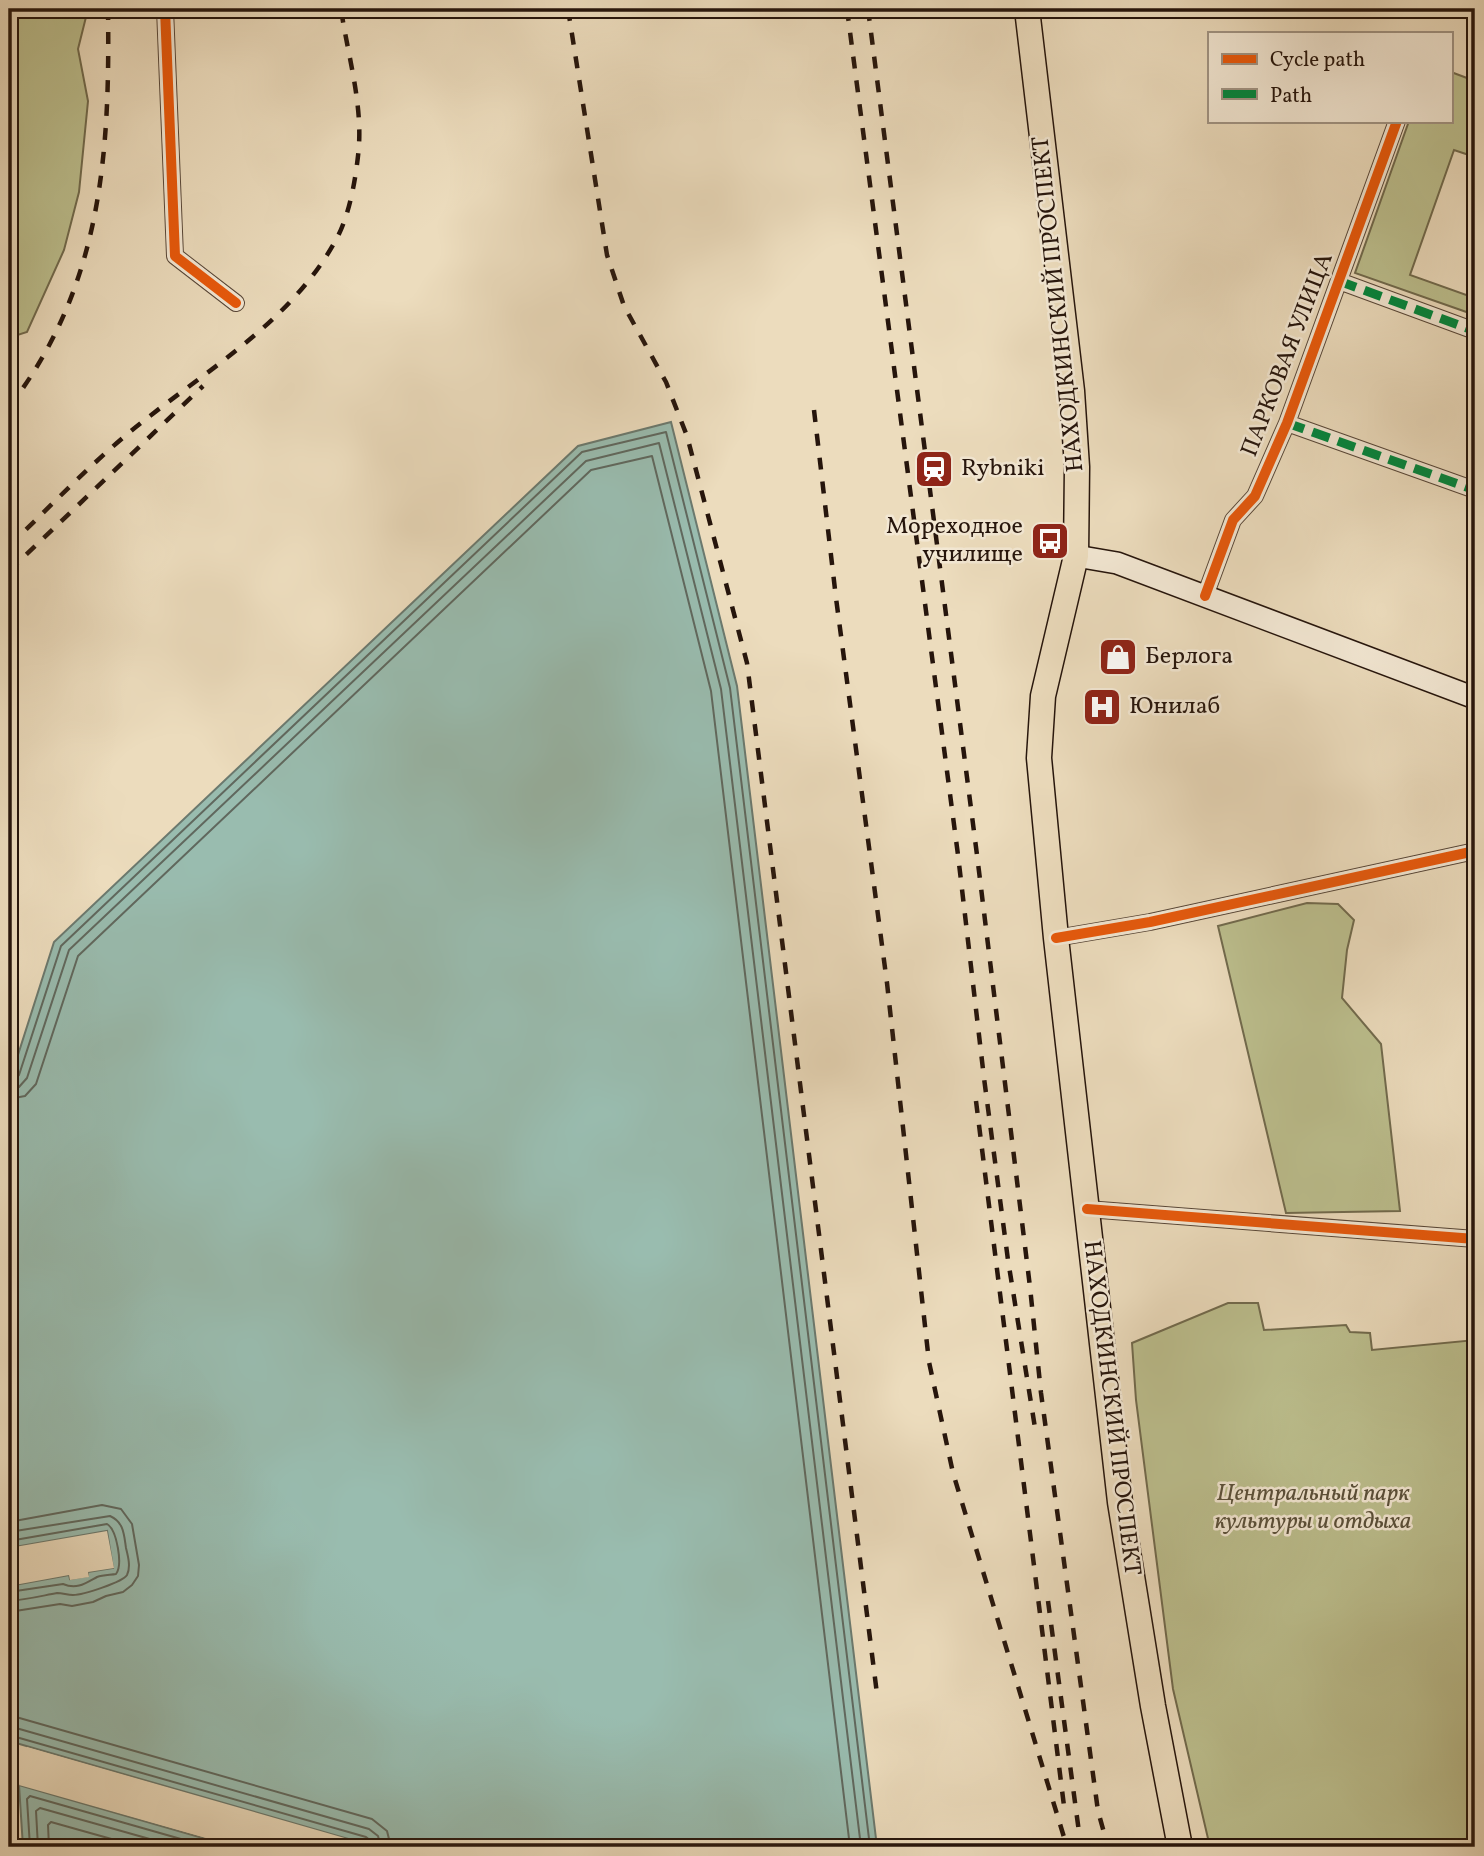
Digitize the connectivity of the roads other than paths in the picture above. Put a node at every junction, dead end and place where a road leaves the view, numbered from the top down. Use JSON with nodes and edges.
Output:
{"nodes":[{"id":1,"x":165,"y":9,"type":"edge"},
{"id":2,"x":1027,"y":9,"type":"edge"},
{"id":3,"x":1397,"y":122,"type":"edge"},
{"id":4,"x":1339,"y":281,"type":"junction"},
{"id":5,"x":236,"y":303,"type":"dead end"},
{"id":6,"x":1475,"y":331,"type":"edge"},
{"id":7,"x":1287,"y":423,"type":"junction"},
{"id":8,"x":1475,"y":489,"type":"edge"},
{"id":9,"x":1076,"y":556,"type":"junction"},
{"id":10,"x":1205,"y":596,"type":"junction"},
{"id":11,"x":1475,"y":698,"type":"edge"},
{"id":12,"x":1475,"y":851,"type":"edge"},
{"id":13,"x":1056,"y":938,"type":"junction"},
{"id":14,"x":1087,"y":1209,"type":"junction"},
{"id":15,"x":1475,"y":1239,"type":"edge"},
{"id":16,"x":1180,"y":1847,"type":"edge"}],
"edges":[{"from":1,"to":5,"type":"street"},
{"from":2,"to":9,"type":"main road","name":"НАХОДКИНСКИЙ ПРОСПЕКТ"},
{"from":3,"to":4,"type":"street","name":"ПАРКОВАЯ УЛИЦА"},
{"from":4,"to":6,"type":"street"},
{"from":4,"to":7,"type":"street","name":"ПАРКОВАЯ УЛИЦА"},
{"from":7,"to":8,"type":"street"},
{"from":7,"to":10,"type":"street","name":"ПАРКОВАЯ УЛИЦА"},
{"from":9,"to":10,"type":"main road"},
{"from":9,"to":13,"type":"main road","name":"НАХОДКИНСКИЙ ПРОСПЕКТ"},
{"from":10,"to":11,"type":"main road"},
{"from":12,"to":13,"type":"street"},
{"from":13,"to":14,"type":"main road","name":"НАХОДКИНСКИЙ ПРОСПЕКТ"},
{"from":14,"to":15,"type":"street"},
{"from":14,"to":16,"type":"main road","name":"НАХОДКИНСКИЙ ПРОСПЕКТ"}]}
